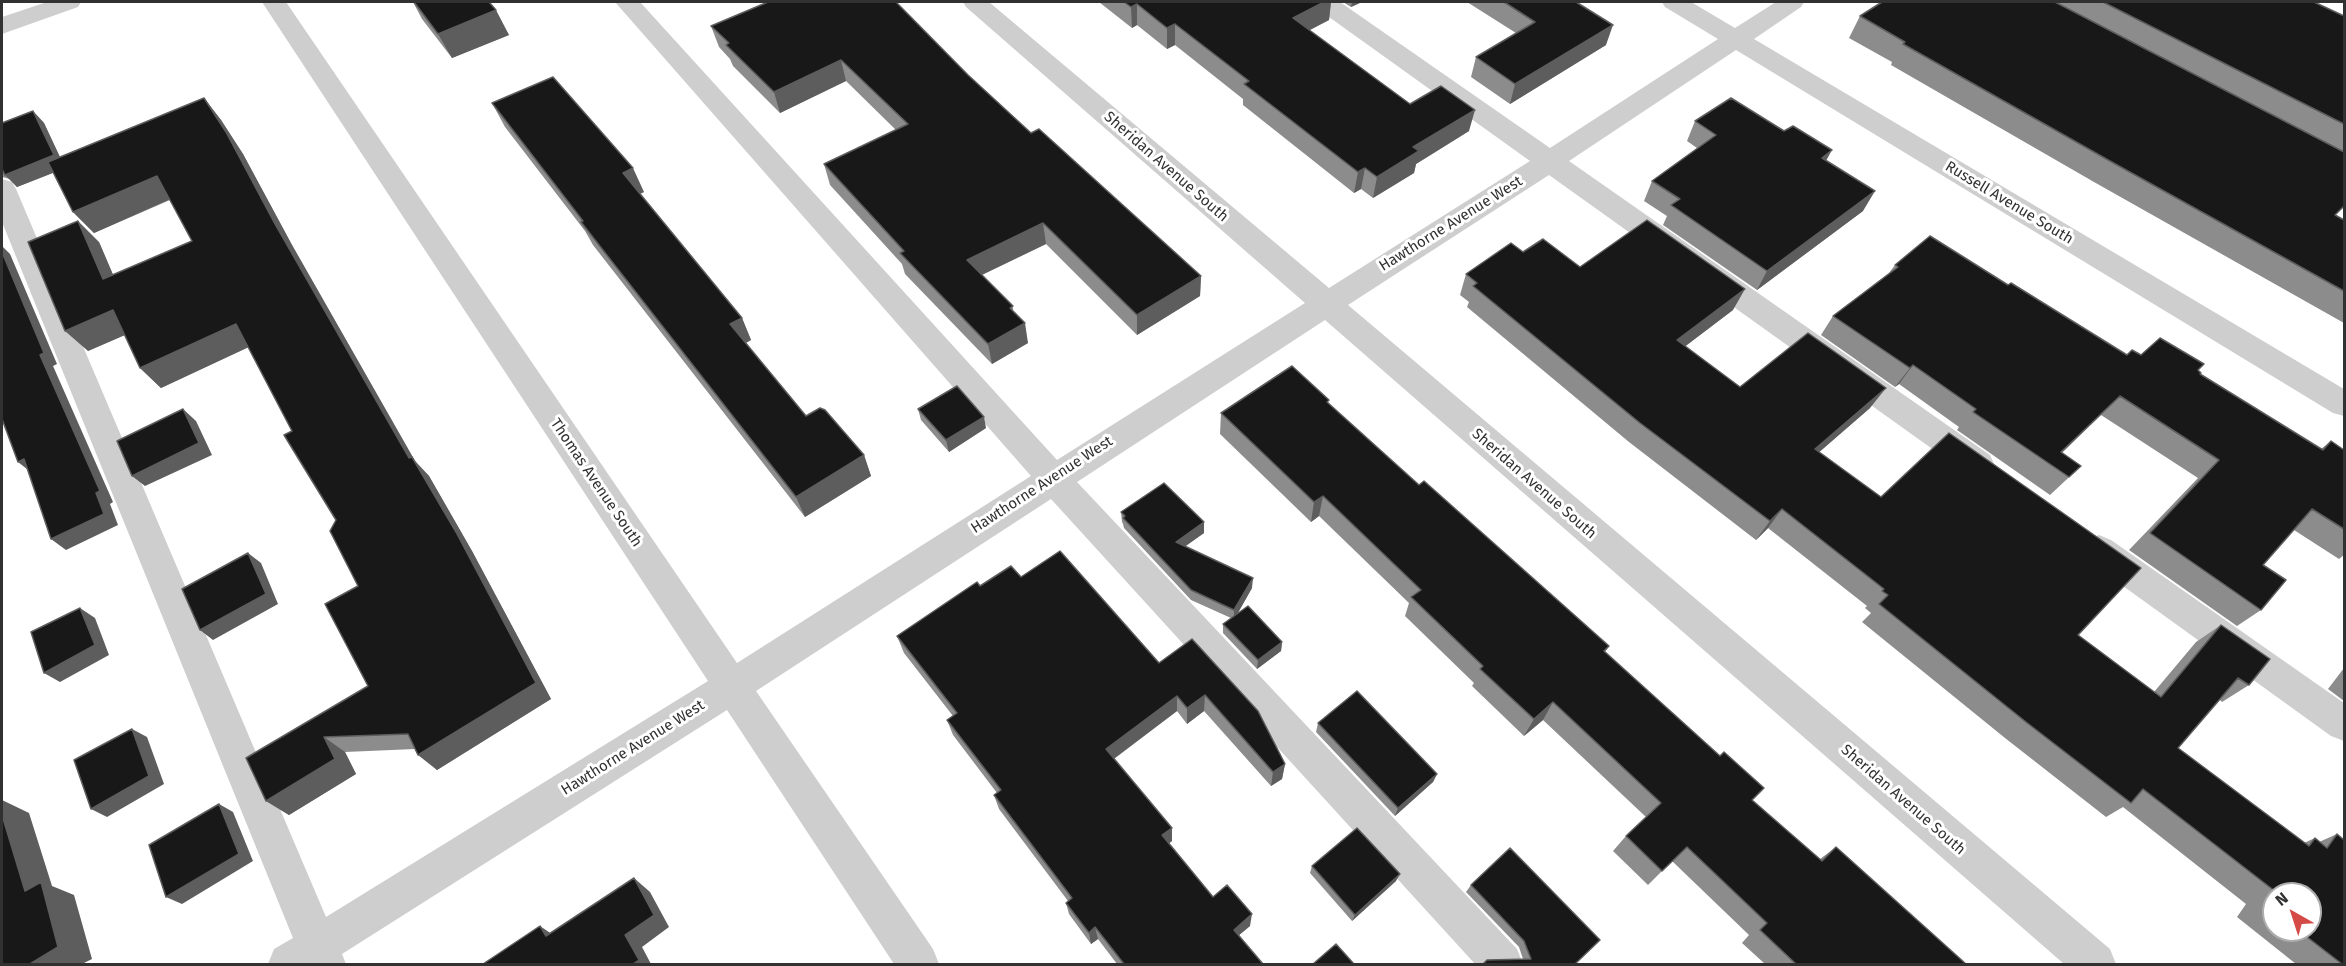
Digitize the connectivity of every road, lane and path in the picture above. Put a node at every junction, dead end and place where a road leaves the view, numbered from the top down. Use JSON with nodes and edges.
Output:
{"nodes":[{"id":1,"x":69,"y":2,"type":"edge"},
{"id":2,"x":274,"y":2,"type":"edge"},
{"id":3,"x":627,"y":2,"type":"edge"},
{"id":4,"x":975,"y":2,"type":"edge"},
{"id":5,"x":1324,"y":2,"type":"edge"},
{"id":6,"x":1674,"y":2,"type":"edge"},
{"id":7,"x":1792,"y":2,"type":"edge"},
{"id":8,"x":2,"y":26,"type":"edge"},
{"id":9,"x":1735,"y":38,"type":"junction"},
{"id":10,"x":1550,"y":161,"type":"junction"},
{"id":11,"x":2,"y":189,"type":"edge"},
{"id":12,"x":1324,"y":304,"type":"junction"},
{"id":13,"x":2344,"y":404,"type":"edge"},
{"id":14,"x":1053,"y":478,"type":"junction"},
{"id":15,"x":2002,"y":482,"type":"edge"},
{"id":16,"x":2081,"y":537,"type":"edge"},
{"id":17,"x":732,"y":686,"type":"junction"},
{"id":18,"x":2344,"y":724,"type":"edge"},
{"id":19,"x":322,"y":955,"type":"edge"},
{"id":20,"x":289,"y":964,"type":"edge"},
{"id":21,"x":918,"y":964,"type":"edge"},
{"id":22,"x":1502,"y":964,"type":"edge"},
{"id":23,"x":2095,"y":964,"type":"edge"}],
"edges":[{"from":1,"to":8,"type":"street"},
{"from":2,"to":17,"type":"street","name":"Thomas Avenue South"},
{"from":3,"to":14,"type":"street"},
{"from":4,"to":12,"type":"street","name":"Sheridan Avenue South"},
{"from":5,"to":10,"type":"street"},
{"from":6,"to":9,"type":"street","name":"Russell Avenue South"},
{"from":7,"to":9,"type":"street","name":"Hawthorne Avenue West"},
{"from":9,"to":10,"type":"street","name":"Hawthorne Avenue West"},
{"from":9,"to":13,"type":"street","name":"Russell Avenue South"},
{"from":10,"to":12,"type":"street","name":"Hawthorne Avenue West"},
{"from":10,"to":15,"type":"street"},
{"from":11,"to":19,"type":"street"},
{"from":12,"to":14,"type":"street","name":"Hawthorne Avenue West"},
{"from":12,"to":23,"type":"street","name":"Sheridan Avenue South"},
{"from":14,"to":17,"type":"street","name":"Hawthorne Avenue West"},
{"from":14,"to":22,"type":"street"},
{"from":16,"to":18,"type":"street"},
{"from":17,"to":19,"type":"street","name":"Hawthorne Avenue West"},
{"from":17,"to":21,"type":"street","name":"Thomas Avenue South"},
{"from":19,"to":20,"type":"street","name":"Hawthorne Avenue West"}]}
